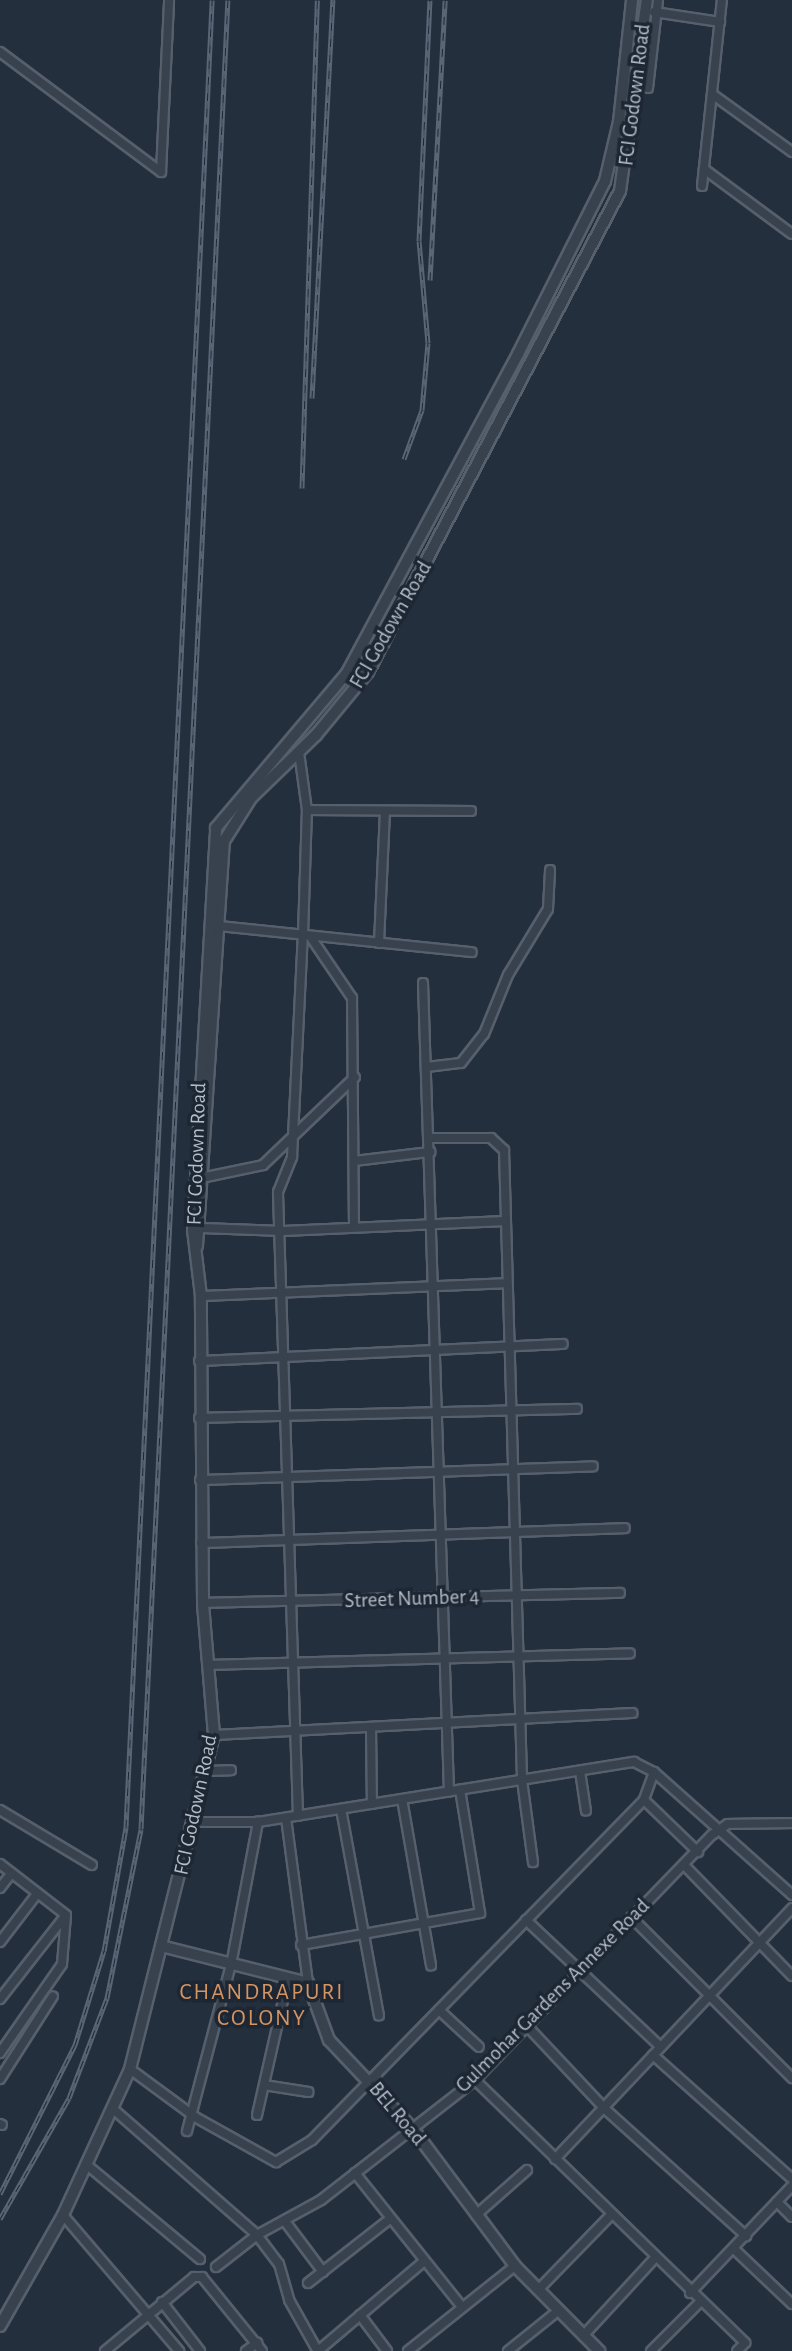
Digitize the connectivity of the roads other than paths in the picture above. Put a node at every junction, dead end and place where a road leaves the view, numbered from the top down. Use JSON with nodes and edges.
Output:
{"nodes":[{"id":1,"x":169,"y":0,"type":"edge"},
{"id":2,"x":632,"y":0,"type":"edge"},
{"id":3,"x":658,"y":0,"type":"edge"},
{"id":4,"x":722,"y":0,"type":"edge"},
{"id":5,"x":650,"y":11,"type":"edge"},
{"id":6,"x":720,"y":22,"type":"junction"},
{"id":7,"x":0,"y":52,"type":"edge"},
{"id":8,"x":648,"y":88,"type":"dead end"},
{"id":9,"x":712,"y":94,"type":"junction"},
{"id":10,"x":792,"y":152,"type":"edge"},
{"id":11,"x":705,"y":169,"type":"junction"},
{"id":12,"x":702,"y":186,"type":"dead end"},
{"id":13,"x":792,"y":234,"type":"edge"},
{"id":14,"x":484,"y":417,"type":"junction"},
{"id":15,"x":501,"y":427,"type":"junction"},
{"id":16,"x":299,"y":752,"type":"junction"},
{"id":17,"x":307,"y":810,"type":"junction"},
{"id":18,"x":471,"y":811,"type":"dead end"},
{"id":19,"x":385,"y":813,"type":"junction"},
{"id":20,"x":550,"y":870,"type":"dead end"},
{"id":21,"x":219,"y":926,"type":"junction"},
{"id":22,"x":307,"y":935,"type":"junction"},
{"id":23,"x":379,"y":943,"type":"junction"},
{"id":24,"x":472,"y":951,"type":"dead end"},
{"id":25,"x":424,"y":983,"type":"dead end"},
{"id":26,"x":216,"y":990,"type":"junction"},
{"id":27,"x":204,"y":991,"type":"junction"},
{"id":28,"x":427,"y":1068,"type":"junction"},
{"id":29,"x":355,"y":1077,"type":"junction"},
{"id":30,"x":292,"y":1132,"type":"junction"},
{"id":31,"x":430,"y":1138,"type":"junction"},
{"id":32,"x":430,"y":1152,"type":"junction"},
{"id":33,"x":354,"y":1161,"type":"junction"},
{"id":34,"x":206,"y":1177,"type":"junction"},
{"id":35,"x":505,"y":1221,"type":"junction"},
{"id":36,"x":430,"y":1224,"type":"junction"},
{"id":37,"x":354,"y":1227,"type":"junction"},
{"id":38,"x":201,"y":1228,"type":"junction"},
{"id":39,"x":283,"y":1231,"type":"junction"},
{"id":40,"x":197,"y":1247,"type":"junction"},
{"id":41,"x":507,"y":1283,"type":"junction"},
{"id":42,"x":432,"y":1287,"type":"junction"},
{"id":43,"x":284,"y":1293,"type":"junction"},
{"id":44,"x":201,"y":1296,"type":"junction"},
{"id":45,"x":563,"y":1344,"type":"dead end"},
{"id":46,"x":510,"y":1347,"type":"junction"},
{"id":47,"x":433,"y":1351,"type":"junction"},
{"id":48,"x":285,"y":1358,"type":"junction"},
{"id":49,"x":199,"y":1361,"type":"junction"},
{"id":50,"x":577,"y":1409,"type":"dead end"},
{"id":51,"x":512,"y":1412,"type":"junction"},
{"id":52,"x":437,"y":1414,"type":"junction"},
{"id":53,"x":199,"y":1418,"type":"junction"},
{"id":54,"x":286,"y":1418,"type":"junction"},
{"id":55,"x":593,"y":1466,"type":"dead end"},
{"id":56,"x":513,"y":1470,"type":"junction"},
{"id":57,"x":440,"y":1473,"type":"junction"},
{"id":58,"x":200,"y":1480,"type":"junction"},
{"id":59,"x":289,"y":1480,"type":"junction"},
{"id":60,"x":625,"y":1528,"type":"dead end"},
{"id":61,"x":515,"y":1533,"type":"junction"},
{"id":62,"x":442,"y":1536,"type":"junction"},
{"id":63,"x":292,"y":1542,"type":"junction"},
{"id":64,"x":201,"y":1543,"type":"junction"},
{"id":65,"x":620,"y":1592,"type":"dead end"},
{"id":66,"x":517,"y":1596,"type":"junction"},
{"id":67,"x":442,"y":1598,"type":"junction"},
{"id":68,"x":203,"y":1603,"type":"junction"},
{"id":69,"x":294,"y":1603,"type":"junction"},
{"id":70,"x":631,"y":1653,"type":"dead end"},
{"id":71,"x":519,"y":1657,"type":"junction"},
{"id":72,"x":443,"y":1660,"type":"junction"},
{"id":73,"x":211,"y":1665,"type":"junction"},
{"id":74,"x":296,"y":1665,"type":"junction"},
{"id":75,"x":632,"y":1713,"type":"dead end"},
{"id":76,"x":521,"y":1719,"type":"junction"},
{"id":77,"x":446,"y":1723,"type":"junction"},
{"id":78,"x":371,"y":1727,"type":"junction"},
{"id":79,"x":296,"y":1731,"type":"junction"},
{"id":80,"x":214,"y":1735,"type":"junction"},
{"id":81,"x":231,"y":1770,"type":"dead end"},
{"id":82,"x":206,"y":1771,"type":"junction"},
{"id":83,"x":580,"y":1771,"type":"junction"},
{"id":84,"x":654,"y":1772,"type":"junction"},
{"id":85,"x":522,"y":1780,"type":"junction"},
{"id":86,"x":460,"y":1790,"type":"junction"},
{"id":87,"x":449,"y":1792,"type":"junction"},
{"id":88,"x":402,"y":1799,"type":"junction"},
{"id":89,"x":644,"y":1800,"type":"junction"},
{"id":90,"x":372,"y":1804,"type":"junction"},
{"id":91,"x":341,"y":1809,"type":"junction"},
{"id":92,"x":0,"y":1810,"type":"edge"},
{"id":93,"x":586,"y":1811,"type":"dead end"},
{"id":94,"x":298,"y":1816,"type":"junction"},
{"id":95,"x":286,"y":1818,"type":"junction"},
{"id":96,"x":196,"y":1822,"type":"junction"},
{"id":97,"x":258,"y":1822,"type":"junction"},
{"id":98,"x":792,"y":1823,"type":"edge"},
{"id":99,"x":720,"y":1830,"type":"junction"},
{"id":100,"x":698,"y":1852,"type":"junction"},
{"id":101,"x":533,"y":1862,"type":"dead end"},
{"id":102,"x":0,"y":1864,"type":"edge"},
{"id":103,"x":92,"y":1865,"type":"dead end"},
{"id":104,"x":686,"y":1867,"type":"junction"},
{"id":105,"x":11,"y":1874,"type":"junction"},
{"id":106,"x":0,"y":1888,"type":"edge"},
{"id":107,"x":37,"y":1894,"type":"junction"},
{"id":108,"x":792,"y":1895,"type":"edge"},
{"id":109,"x":792,"y":1908,"type":"edge"},
{"id":110,"x":66,"y":1915,"type":"junction"},
{"id":111,"x":631,"y":1917,"type":"junction"},
{"id":112,"x":526,"y":1920,"type":"junction"},
{"id":113,"x":424,"y":1924,"type":"junction"},
{"id":114,"x":361,"y":1934,"type":"junction"},
{"id":115,"x":0,"y":1942,"type":"edge"},
{"id":116,"x":758,"y":1944,"type":"junction"},
{"id":117,"x":301,"y":1945,"type":"junction"},
{"id":118,"x":162,"y":1946,"type":"junction"},
{"id":119,"x":231,"y":1965,"type":"junction"},
{"id":120,"x":431,"y":1966,"type":"dead end"},
{"id":121,"x":579,"y":1972,"type":"junction"},
{"id":122,"x":792,"y":1976,"type":"edge"},
{"id":123,"x":288,"y":1978,"type":"junction"},
{"id":124,"x":307,"y":1983,"type":"junction"},
{"id":125,"x":53,"y":1996,"type":"dead end"},
{"id":126,"x":708,"y":1996,"type":"junction"},
{"id":127,"x":0,"y":1999,"type":"edge"},
{"id":128,"x":439,"y":2010,"type":"junction"},
{"id":129,"x":379,"y":2016,"type":"dead end"},
{"id":130,"x":527,"y":2026,"type":"junction"},
{"id":131,"x":479,"y":2047,"type":"dead end"},
{"id":132,"x":661,"y":2047,"type":"junction"},
{"id":133,"x":0,"y":2053,"type":"edge"},
{"id":134,"x":653,"y":2055,"type":"junction"},
{"id":135,"x":130,"y":2069,"type":"junction"},
{"id":136,"x":792,"y":2078,"type":"edge"},
{"id":137,"x":0,"y":2079,"type":"edge"},
{"id":138,"x":475,"y":2080,"type":"junction"},
{"id":139,"x":369,"y":2081,"type":"junction"},
{"id":140,"x":264,"y":2085,"type":"junction"},
{"id":141,"x":308,"y":2092,"type":"dead end"},
{"id":142,"x":113,"y":2108,"type":"junction"},
{"id":143,"x":606,"y":2109,"type":"junction"},
{"id":144,"x":257,"y":2115,"type":"dead end"},
{"id":145,"x":195,"y":2117,"type":"junction"},
{"id":146,"x":413,"y":2129,"type":"junction"},
{"id":147,"x":187,"y":2131,"type":"dead end"},
{"id":148,"x":555,"y":2159,"type":"junction"},
{"id":149,"x":87,"y":2165,"type":"junction"},
{"id":150,"x":527,"y":2170,"type":"dead end"},
{"id":151,"x":355,"y":2173,"type":"junction"},
{"id":152,"x":792,"y":2179,"type":"edge"},
{"id":153,"x":792,"y":2186,"type":"edge"},
{"id":154,"x":776,"y":2202,"type":"junction"},
{"id":155,"x":63,"y":2215,"type":"junction"},
{"id":156,"x":476,"y":2215,"type":"junction"},
{"id":157,"x":610,"y":2216,"type":"junction"},
{"id":158,"x":792,"y":2217,"type":"edge"},
{"id":159,"x":390,"y":2220,"type":"junction"},
{"id":160,"x":286,"y":2224,"type":"junction"},
{"id":161,"x":257,"y":2235,"type":"junction"},
{"id":162,"x":746,"y":2236,"type":"junction"},
{"id":163,"x":734,"y":2249,"type":"junction"},
{"id":164,"x":200,"y":2259,"type":"dead end"},
{"id":165,"x":654,"y":2259,"type":"junction"},
{"id":166,"x":424,"y":2261,"type":"junction"},
{"id":167,"x":515,"y":2266,"type":"junction"},
{"id":168,"x":216,"y":2267,"type":"dead end"},
{"id":169,"x":323,"y":2273,"type":"junction"},
{"id":170,"x":308,"y":2283,"type":"dead end"},
{"id":171,"x":538,"y":2290,"type":"junction"},
{"id":172,"x":690,"y":2293,"type":"junction"},
{"id":173,"x":162,"y":2302,"type":"junction"},
{"id":174,"x":700,"y":2302,"type":"junction"},
{"id":175,"x":792,"y":2304,"type":"edge"},
{"id":176,"x":461,"y":2306,"type":"junction"},
{"id":177,"x":149,"y":2311,"type":"junction"},
{"id":178,"x":558,"y":2311,"type":"junction"},
{"id":179,"x":360,"y":2315,"type":"junction"},
{"id":180,"x":0,"y":2326,"type":"edge"},
{"id":181,"x":583,"y":2336,"type":"junction"},
{"id":182,"x":259,"y":2347,"type":"edge"},
{"id":183,"x":317,"y":2350,"type":"edge"},
{"id":184,"x":511,"y":2350,"type":"edge"},
{"id":185,"x":105,"y":2351,"type":"edge"},
{"id":186,"x":179,"y":2351,"type":"edge"},
{"id":187,"x":200,"y":2351,"type":"edge"},
{"id":188,"x":246,"y":2351,"type":"edge"},
{"id":189,"x":387,"y":2351,"type":"edge"},
{"id":190,"x":408,"y":2351,"type":"edge"},
{"id":191,"x":599,"y":2351,"type":"edge"},
{"id":192,"x":651,"y":2351,"type":"edge"},
{"id":193,"x":737,"y":2351,"type":"edge"}],
"edges":[{"from":1,"to":7,"type":"street"},
{"from":2,"to":14,"type":"street","name":"FCI Godown Road"},
{"from":3,"to":5,"type":"street"},
{"from":4,"to":6,"type":"street"},
{"from":5,"to":6,"type":"street"},
{"from":5,"to":8,"type":"street"},
{"from":5,"to":15,"type":"street","name":"FCI Godown Road"},
{"from":6,"to":9,"type":"street"},
{"from":9,"to":10,"type":"street"},
{"from":9,"to":11,"type":"street"},
{"from":11,"to":12,"type":"street"},
{"from":11,"to":13,"type":"street"},
{"from":14,"to":15,"type":"street"},
{"from":14,"to":27,"type":"street","name":"FCI Godown Road"},
{"from":15,"to":16,"type":"street","name":"FCI Godown Road"},
{"from":16,"to":17,"type":"street"},
{"from":16,"to":21,"type":"street","name":"FCI Godown Road"},
{"from":17,"to":19,"type":"street"},
{"from":17,"to":22,"type":"street"},
{"from":18,"to":19,"type":"street"},
{"from":19,"to":23,"type":"street"},
{"from":20,"to":28,"type":"street"},
{"from":21,"to":22,"type":"street"},
{"from":21,"to":26,"type":"street","name":"FCI Godown Road"},
{"from":22,"to":23,"type":"street"},
{"from":22,"to":29,"type":"street"},
{"from":22,"to":30,"type":"street"},
{"from":23,"to":24,"type":"street"},
{"from":25,"to":28,"type":"street"},
{"from":26,"to":27,"type":"street"},
{"from":26,"to":34,"type":"street","name":"FCI Godown Road"},
{"from":27,"to":40,"type":"street","name":"FCI Godown Road"},
{"from":28,"to":31,"type":"street"},
{"from":29,"to":30,"type":"street"},
{"from":29,"to":33,"type":"street"},
{"from":30,"to":34,"type":"street"},
{"from":30,"to":39,"type":"street"},
{"from":31,"to":32,"type":"street"},
{"from":31,"to":35,"type":"street"},
{"from":32,"to":33,"type":"street"},
{"from":32,"to":36,"type":"street"},
{"from":33,"to":37,"type":"street"},
{"from":34,"to":38,"type":"street","name":"FCI Godown Road"},
{"from":35,"to":36,"type":"street"},
{"from":35,"to":41,"type":"street"},
{"from":36,"to":37,"type":"street"},
{"from":36,"to":42,"type":"street"},
{"from":37,"to":39,"type":"street"},
{"from":38,"to":39,"type":"street"},
{"from":38,"to":40,"type":"street","name":"FCI Godown Road"},
{"from":39,"to":43,"type":"street"},
{"from":40,"to":44,"type":"street","name":"FCI Godown Road"},
{"from":41,"to":42,"type":"street"},
{"from":41,"to":46,"type":"street"},
{"from":42,"to":43,"type":"street"},
{"from":42,"to":47,"type":"street"},
{"from":43,"to":44,"type":"street"},
{"from":43,"to":48,"type":"street"},
{"from":44,"to":49,"type":"street","name":"FCI Godown Road"},
{"from":45,"to":46,"type":"street"},
{"from":46,"to":47,"type":"street"},
{"from":46,"to":51,"type":"street"},
{"from":47,"to":48,"type":"street"},
{"from":47,"to":52,"type":"street"},
{"from":48,"to":49,"type":"street"},
{"from":48,"to":54,"type":"street"},
{"from":49,"to":53,"type":"street","name":"FCI Godown Road"},
{"from":50,"to":51,"type":"street"},
{"from":51,"to":52,"type":"street"},
{"from":51,"to":56,"type":"street"},
{"from":52,"to":54,"type":"street"},
{"from":52,"to":57,"type":"street"},
{"from":53,"to":54,"type":"street"},
{"from":53,"to":58,"type":"street","name":"FCI Godown Road"},
{"from":54,"to":59,"type":"street"},
{"from":55,"to":56,"type":"street"},
{"from":56,"to":57,"type":"street"},
{"from":56,"to":61,"type":"street"},
{"from":57,"to":59,"type":"street"},
{"from":57,"to":62,"type":"street"},
{"from":58,"to":59,"type":"street"},
{"from":58,"to":64,"type":"street","name":"FCI Godown Road"},
{"from":59,"to":63,"type":"street"},
{"from":60,"to":61,"type":"street"},
{"from":61,"to":62,"type":"street"},
{"from":61,"to":66,"type":"street"},
{"from":62,"to":63,"type":"street"},
{"from":62,"to":67,"type":"street"},
{"from":63,"to":64,"type":"street"},
{"from":63,"to":69,"type":"street"},
{"from":64,"to":68,"type":"street","name":"FCI Godown Road"},
{"from":65,"to":66,"type":"street","name":"Street Number 4"},
{"from":66,"to":67,"type":"street","name":"Street Number 4"},
{"from":66,"to":71,"type":"street"},
{"from":67,"to":69,"type":"street","name":"Street Number 4"},
{"from":67,"to":72,"type":"street"},
{"from":68,"to":69,"type":"street","name":"Street Number 4"},
{"from":68,"to":73,"type":"street","name":"FCI Godown Road"},
{"from":69,"to":74,"type":"street"},
{"from":70,"to":71,"type":"street"},
{"from":71,"to":72,"type":"street"},
{"from":71,"to":76,"type":"street"},
{"from":72,"to":74,"type":"street"},
{"from":72,"to":77,"type":"street"},
{"from":73,"to":74,"type":"street"},
{"from":73,"to":80,"type":"street","name":"FCI Godown Road"},
{"from":74,"to":79,"type":"street"},
{"from":75,"to":76,"type":"street"},
{"from":76,"to":77,"type":"street"},
{"from":76,"to":85,"type":"street"},
{"from":77,"to":78,"type":"street"},
{"from":77,"to":87,"type":"street"},
{"from":78,"to":79,"type":"street"},
{"from":78,"to":90,"type":"street"},
{"from":79,"to":80,"type":"street"},
{"from":79,"to":94,"type":"street"},
{"from":80,"to":82,"type":"street","name":"FCI Godown Road"},
{"from":81,"to":82,"type":"street"},
{"from":82,"to":96,"type":"street","name":"FCI Godown Road"},
{"from":83,"to":84,"type":"street"},
{"from":83,"to":85,"type":"street"},
{"from":83,"to":93,"type":"street"},
{"from":84,"to":89,"type":"street"},
{"from":84,"to":99,"type":"street"},
{"from":85,"to":86,"type":"street"},
{"from":85,"to":101,"type":"street"},
{"from":86,"to":87,"type":"street"},
{"from":86,"to":113,"type":"street"},
{"from":87,"to":88,"type":"street"},
{"from":88,"to":90,"type":"street"},
{"from":88,"to":113,"type":"street"},
{"from":89,"to":100,"type":"street"},
{"from":89,"to":112,"type":"street"},
{"from":90,"to":91,"type":"street"},
{"from":91,"to":94,"type":"street"},
{"from":91,"to":114,"type":"street"},
{"from":92,"to":103,"type":"street"},
{"from":94,"to":95,"type":"street"},
{"from":95,"to":97,"type":"street"},
{"from":95,"to":117,"type":"street"},
{"from":96,"to":97,"type":"street"},
{"from":96,"to":118,"type":"street","name":"FCI Godown Road"},
{"from":97,"to":119,"type":"street"},
{"from":98,"to":99,"type":"street"},
{"from":99,"to":100,"type":"street","name":"Gulmohar Gardens Annexe Road"},
{"from":99,"to":108,"type":"street"},
{"from":100,"to":104,"type":"street","name":"Gulmohar Gardens Annexe Road"},
{"from":102,"to":105,"type":"street"},
{"from":104,"to":111,"type":"street","name":"Gulmohar Gardens Annexe Road"},
{"from":104,"to":116,"type":"street"},
{"from":105,"to":106,"type":"street"},
{"from":105,"to":107,"type":"street"},
{"from":107,"to":110,"type":"street"},
{"from":107,"to":115,"type":"street"},
{"from":109,"to":116,"type":"street"},
{"from":110,"to":127,"type":"street"},
{"from":110,"to":133,"type":"street"},
{"from":111,"to":121,"type":"street","name":"Gulmohar Gardens Annexe Road"},
{"from":111,"to":126,"type":"street"},
{"from":112,"to":121,"type":"street"},
{"from":112,"to":128,"type":"street"},
{"from":113,"to":114,"type":"street"},
{"from":113,"to":120,"type":"street"},
{"from":114,"to":117,"type":"street"},
{"from":114,"to":129,"type":"street"},
{"from":116,"to":122,"type":"street"},
{"from":116,"to":126,"type":"street"},
{"from":117,"to":124,"type":"street"},
{"from":118,"to":119,"type":"street"},
{"from":118,"to":135,"type":"street","name":"FCI Godown Road"},
{"from":119,"to":123,"type":"street"},
{"from":119,"to":145,"type":"street"},
{"from":121,"to":130,"type":"street","name":"Gulmohar Gardens Annexe Road"},
{"from":121,"to":132,"type":"street"},
{"from":123,"to":124,"type":"street"},
{"from":123,"to":140,"type":"street"},
{"from":124,"to":139,"type":"street","name":"BEL Road"},
{"from":125,"to":137,"type":"street"},
{"from":126,"to":132,"type":"street"},
{"from":126,"to":136,"type":"street"},
{"from":128,"to":131,"type":"street"},
{"from":128,"to":139,"type":"street"},
{"from":130,"to":138,"type":"street","name":"Gulmohar Gardens Annexe Road"},
{"from":130,"to":143,"type":"street"},
{"from":132,"to":134,"type":"street"},
{"from":134,"to":143,"type":"street"},
{"from":134,"to":152,"type":"street"},
{"from":135,"to":142,"type":"street","name":"FCI Godown Road"},
{"from":135,"to":145,"type":"street"},
{"from":138,"to":146,"type":"street","name":"Gulmohar Gardens Annexe Road"},
{"from":138,"to":148,"type":"street"},
{"from":139,"to":145,"type":"street"},
{"from":139,"to":146,"type":"street","name":"BEL Road"},
{"from":140,"to":141,"type":"street"},
{"from":140,"to":144,"type":"street"},
{"from":142,"to":149,"type":"street","name":"FCI Godown Road"},
{"from":142,"to":161,"type":"street"},
{"from":143,"to":148,"type":"street"},
{"from":143,"to":162,"type":"street"},
{"from":145,"to":147,"type":"street"},
{"from":146,"to":151,"type":"street","name":"Gulmohar Gardens Annexe Road"},
{"from":146,"to":156,"type":"street","name":"BEL Road"},
{"from":148,"to":157,"type":"street"},
{"from":149,"to":155,"type":"street","name":"FCI Godown Road"},
{"from":149,"to":164,"type":"street"},
{"from":150,"to":156,"type":"street"},
{"from":151,"to":159,"type":"street"},
{"from":151,"to":160,"type":"street","name":"Gulmohar Gardens Annexe Road"},
{"from":153,"to":154,"type":"street"},
{"from":154,"to":158,"type":"street"},
{"from":154,"to":162,"type":"street"},
{"from":155,"to":177,"type":"street"},
{"from":155,"to":180,"type":"street","name":"FCI Godown Road"},
{"from":156,"to":167,"type":"street","name":"BEL Road"},
{"from":157,"to":165,"type":"street"},
{"from":157,"to":171,"type":"street"},
{"from":159,"to":166,"type":"street"},
{"from":159,"to":169,"type":"street"},
{"from":160,"to":161,"type":"street","name":"Gulmohar Gardens Annexe Road"},
{"from":160,"to":169,"type":"street"},
{"from":161,"to":168,"type":"street","name":"Gulmohar Gardens Annexe Road"},
{"from":161,"to":183,"type":"street"},
{"from":162,"to":163,"type":"street"},
{"from":163,"to":172,"type":"street"},
{"from":163,"to":175,"type":"street"},
{"from":165,"to":172,"type":"street"},
{"from":165,"to":181,"type":"street"},
{"from":166,"to":176,"type":"street"},
{"from":166,"to":179,"type":"street"},
{"from":167,"to":171,"type":"street","name":"BEL Road"},
{"from":167,"to":176,"type":"street"},
{"from":169,"to":170,"type":"street"},
{"from":171,"to":178,"type":"street","name":"BEL Road"},
{"from":172,"to":174,"type":"street"},
{"from":173,"to":177,"type":"street"},
{"from":173,"to":182,"type":"street"},
{"from":173,"to":187,"type":"street"},
{"from":174,"to":192,"type":"street"},
{"from":174,"to":193,"type":"street"},
{"from":176,"to":190,"type":"street"},
{"from":177,"to":185,"type":"street"},
{"from":177,"to":186,"type":"street"},
{"from":178,"to":181,"type":"street","name":"BEL Road"},
{"from":178,"to":184,"type":"street"},
{"from":179,"to":183,"type":"street"},
{"from":179,"to":189,"type":"street"},
{"from":181,"to":191,"type":"street","name":"BEL Road"},
{"from":182,"to":188,"type":"street"}]}
